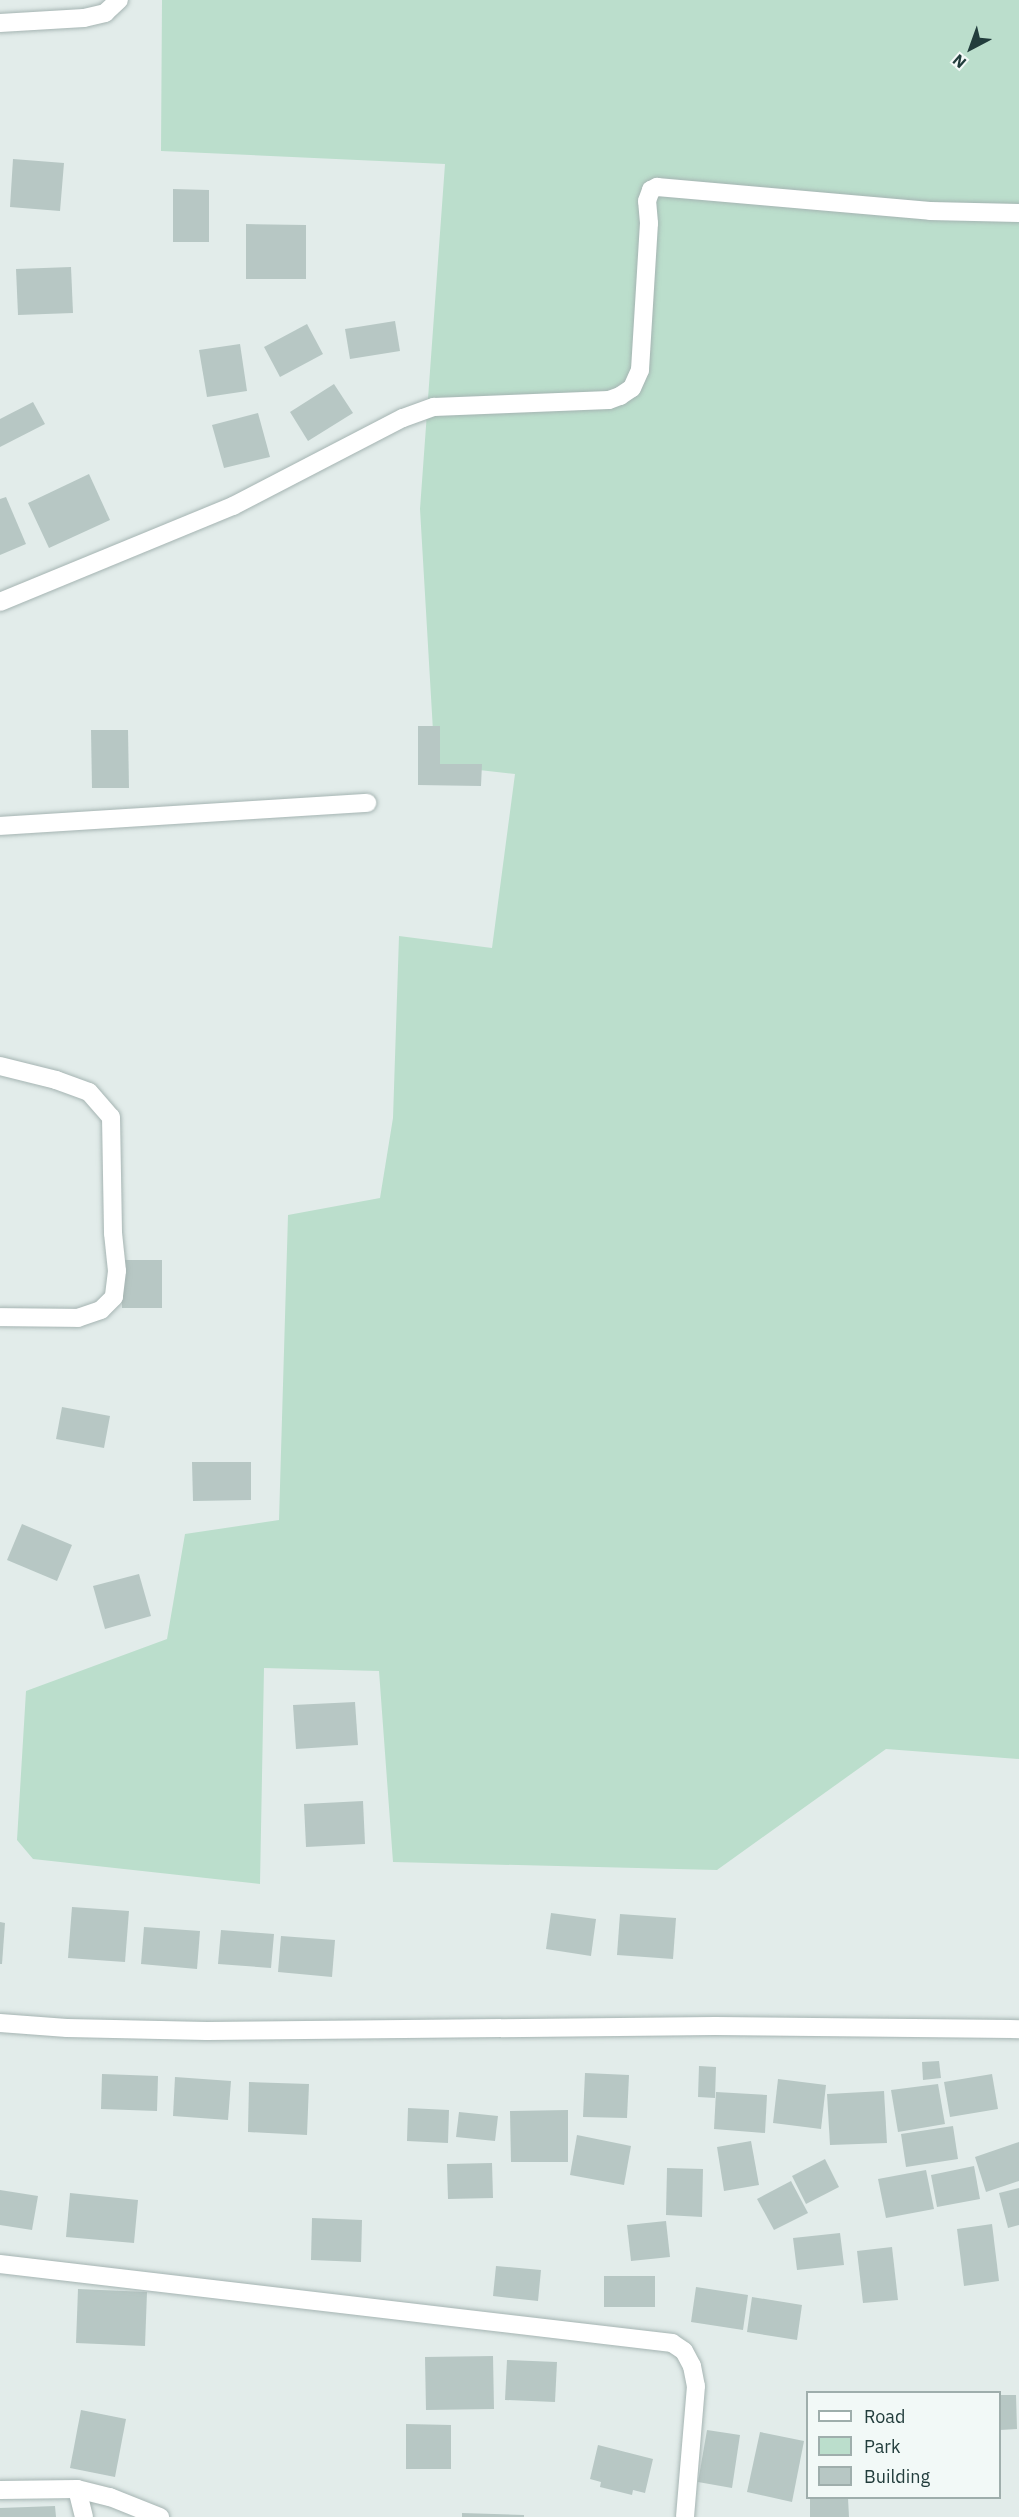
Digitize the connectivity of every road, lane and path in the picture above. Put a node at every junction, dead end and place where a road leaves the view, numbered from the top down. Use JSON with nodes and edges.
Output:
{"nodes":[{"id":1,"x":119,"y":0,"type":"edge"},
{"id":2,"x":0,"y":23,"type":"edge"},
{"id":3,"x":1019,"y":213,"type":"edge"},
{"id":4,"x":0,"y":602,"type":"edge"},
{"id":5,"x":367,"y":803,"type":"dead end"},
{"id":6,"x":0,"y":826,"type":"edge"},
{"id":7,"x":0,"y":1066,"type":"edge"},
{"id":8,"x":0,"y":1317,"type":"edge"},
{"id":9,"x":0,"y":2023,"type":"edge"},
{"id":10,"x":1019,"y":2029,"type":"edge"},
{"id":11,"x":0,"y":2264,"type":"edge"},
{"id":12,"x":77,"y":2489,"type":"junction"},
{"id":13,"x":0,"y":2490,"type":"edge"},
{"id":14,"x":84,"y":2517,"type":"edge"},
{"id":15,"x":160,"y":2517,"type":"edge"},
{"id":16,"x":685,"y":2517,"type":"edge"}],
"edges":[{"from":1,"to":2,"type":"street"},
{"from":3,"to":4,"type":"street"},
{"from":5,"to":6,"type":"street"},
{"from":7,"to":8,"type":"street"},
{"from":9,"to":10,"type":"street"},
{"from":11,"to":16,"type":"street"},
{"from":12,"to":13,"type":"street"},
{"from":12,"to":14,"type":"street"},
{"from":12,"to":15,"type":"street"}]}
